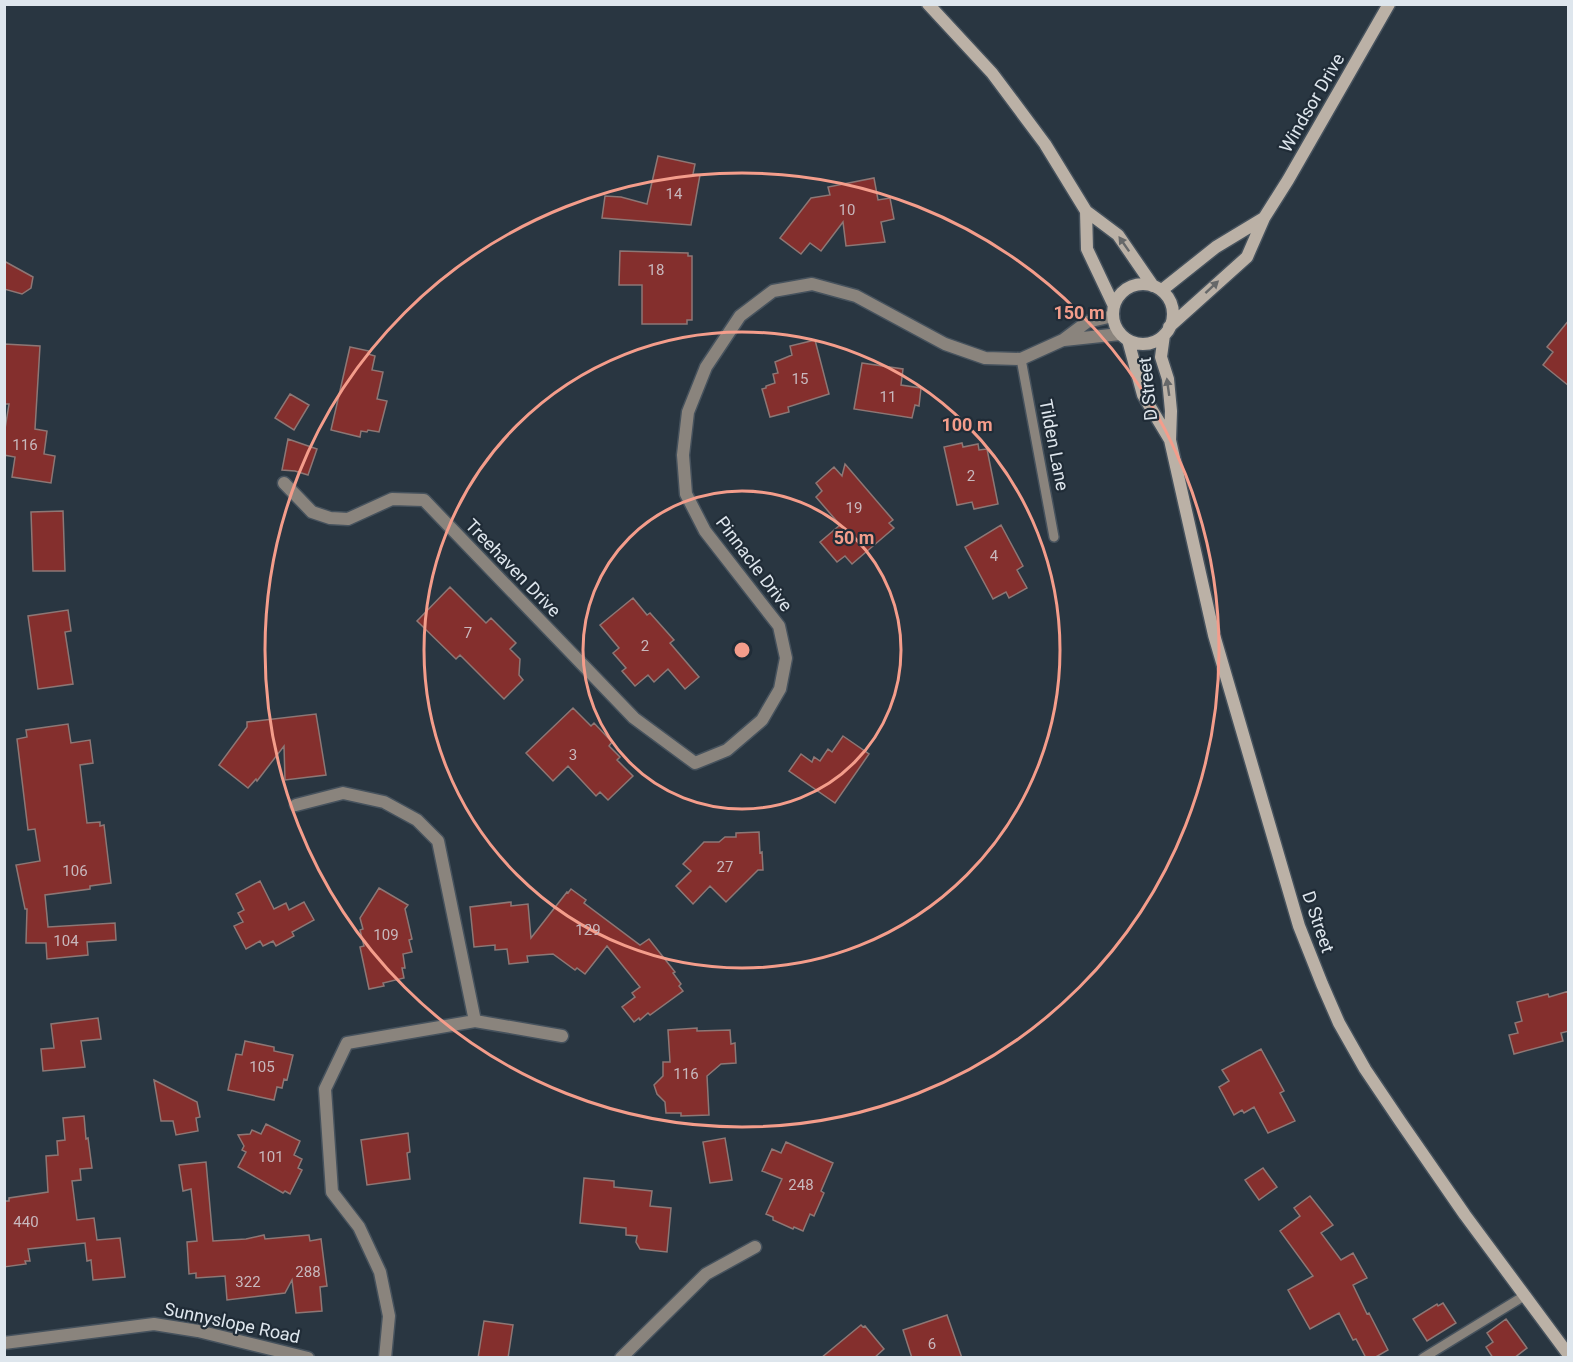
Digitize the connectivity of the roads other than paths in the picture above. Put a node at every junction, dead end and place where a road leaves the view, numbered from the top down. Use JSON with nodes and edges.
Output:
{"nodes":[{"id":1,"x":928,"y":4,"type":"edge"},
{"id":2,"x":1389,"y":4,"type":"edge"},
{"id":3,"x":1086,"y":211,"type":"junction"},
{"id":4,"x":1264,"y":218,"type":"junction"},
{"id":5,"x":1158,"y":288,"type":"junction"},
{"id":6,"x":1113,"y":311,"type":"junction"},
{"id":7,"x":1167,"y":331,"type":"junction"},
{"id":8,"x":1124,"y":337,"type":"junction"},
{"id":9,"x":1063,"y":340,"type":"junction"},
{"id":10,"x":1021,"y":359,"type":"junction"},
{"id":11,"x":1170,"y":440,"type":"junction"},
{"id":12,"x":284,"y":483,"type":"dead end"},
{"id":13,"x":1054,"y":537,"type":"dead end"},
{"id":14,"x":695,"y":763,"type":"joint"},
{"id":15,"x":296,"y":805,"type":"dead end"},
{"id":16,"x":475,"y":1021,"type":"junction"},
{"id":17,"x":561,"y":1036,"type":"dead end"},
{"id":18,"x":756,"y":1247,"type":"dead end"},
{"id":19,"x":1524,"y":1296,"type":"junction"},
{"id":20,"x":4,"y":1343,"type":"edge"},
{"id":21,"x":1569,"y":1354,"type":"edge"},
{"id":22,"x":308,"y":1358,"type":"edge"},
{"id":23,"x":385,"y":1358,"type":"edge"},
{"id":24,"x":621,"y":1358,"type":"edge"},
{"id":25,"x":1423,"y":1358,"type":"edge"}],
"edges":[{"from":1,"to":3,"type":"street"},
{"from":2,"to":4,"type":"street","name":"Windsor Drive"},
{"from":5,"to":3,"type":"street","one_way":true},
{"from":3,"to":6,"type":"street"},
{"from":4,"to":5,"type":"street","name":"Windsor Drive"},
{"from":7,"to":4,"type":"street","name":"Windsor Drive","one_way":true},
{"from":5,"to":6,"type":"street"},
{"from":5,"to":7,"type":"street"},
{"from":6,"to":8,"type":"street"},
{"from":6,"to":9,"type":"street","name":"Pinnacle Drive"},
{"from":7,"to":8,"type":"street"},
{"from":11,"to":7,"type":"street","name":"D Street","one_way":true},
{"from":8,"to":9,"type":"street","name":"Pinnacle Drive"},
{"from":8,"to":11,"type":"street","name":"D Street"},
{"from":9,"to":10,"type":"street","name":"Pinnacle Drive"},
{"from":10,"to":13,"type":"lane","name":"Tilden Lane"},
{"from":10,"to":14,"type":"street","name":"Pinnacle Drive"},
{"from":11,"to":19,"type":"street","name":"D Street"},
{"from":12,"to":14,"type":"street","name":"Treehaven Drive"},
{"from":15,"to":16,"type":"street"},
{"from":16,"to":17,"type":"street"},
{"from":16,"to":23,"type":"street"},
{"from":18,"to":24,"type":"street"},
{"from":19,"to":21,"type":"street","name":"D Street"},
{"from":19,"to":25,"type":"lane"},
{"from":20,"to":22,"type":"street","name":"Sunnyslope Road"}]}
